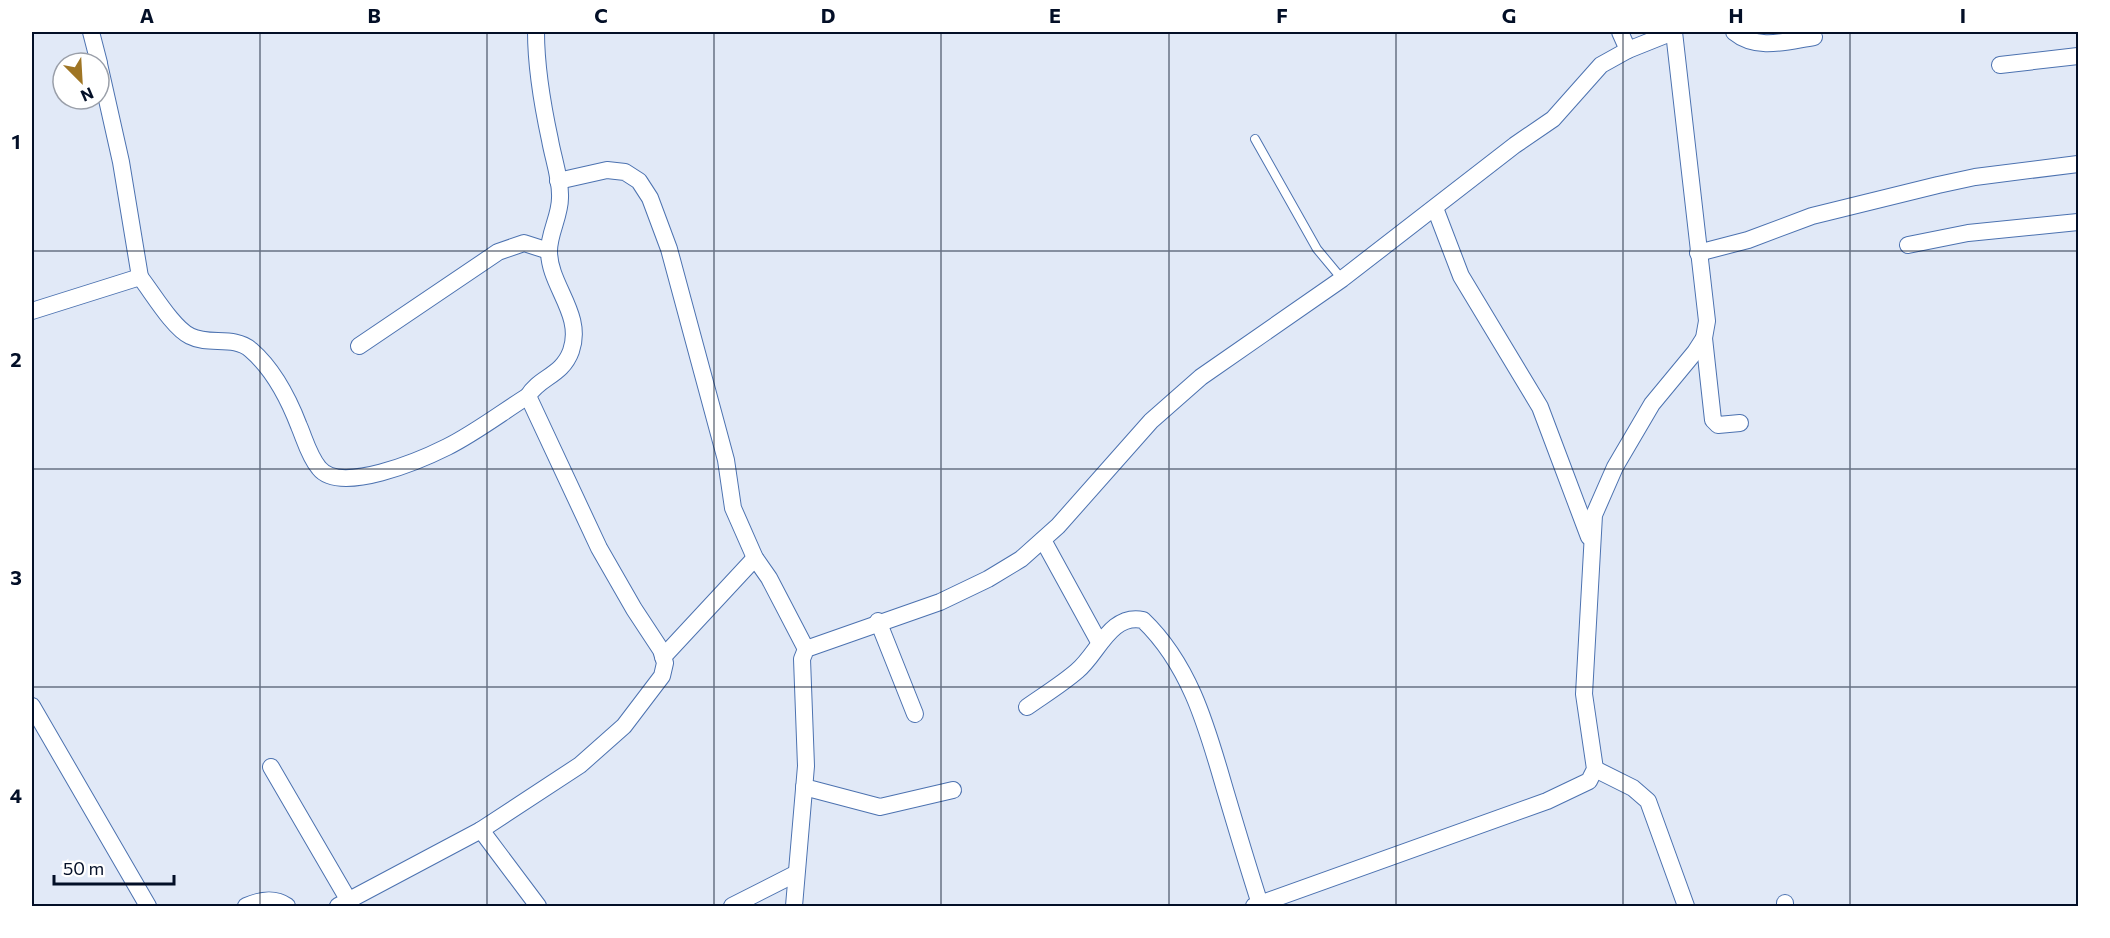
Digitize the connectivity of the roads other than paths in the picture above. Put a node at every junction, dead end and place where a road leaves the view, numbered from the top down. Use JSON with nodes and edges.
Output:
{"nodes":[{"id":1,"x":92,"y":32,"type":"edge"},
{"id":2,"x":536,"y":32,"type":"edge"},
{"id":3,"x":1620,"y":32,"type":"edge"},
{"id":4,"x":1673,"y":32,"type":"edge"},
{"id":5,"x":1734,"y":32,"type":"edge"},
{"id":6,"x":1814,"y":37,"type":"dead end"},
{"id":7,"x":1628,"y":50,"type":"junction"},
{"id":8,"x":96,"y":51,"type":"edge"},
{"id":9,"x":2079,"y":56,"type":"edge"},
{"id":10,"x":2000,"y":65,"type":"dead end"},
{"id":11,"x":110,"y":111,"type":"edge"},
{"id":12,"x":1255,"y":139,"type":"dead end"},
{"id":13,"x":2079,"y":164,"type":"edge"},
{"id":14,"x":558,"y":181,"type":"junction"},
{"id":15,"x":1435,"y":208,"type":"junction"},
{"id":16,"x":2079,"y":222,"type":"edge"},
{"id":17,"x":1908,"y":245,"type":"dead end"},
{"id":18,"x":549,"y":251,"type":"junction"},
{"id":19,"x":1698,"y":253,"type":"junction"},
{"id":20,"x":140,"y":277,"type":"junction"},
{"id":21,"x":1342,"y":279,"type":"junction"},
{"id":22,"x":32,"y":311,"type":"edge"},
{"id":23,"x":1704,"y":338,"type":"junction"},
{"id":24,"x":359,"y":346,"type":"dead end"},
{"id":25,"x":528,"y":396,"type":"junction"},
{"id":26,"x":1740,"y":423,"type":"dead end"},
{"id":27,"x":1043,"y":540,"type":"junction"},
{"id":28,"x":1590,"y":540,"type":"junction"},
{"id":29,"x":755,"y":558,"type":"junction"},
{"id":30,"x":878,"y":621,"type":"junction"},
{"id":31,"x":1099,"y":642,"type":"junction"},
{"id":32,"x":806,"y":649,"type":"junction"},
{"id":33,"x":663,"y":657,"type":"junction"},
{"id":34,"x":32,"y":706,"type":"edge"},
{"id":35,"x":1027,"y":707,"type":"dead end"},
{"id":36,"x":915,"y":714,"type":"dead end"},
{"id":37,"x":271,"y":767,"type":"dead end"},
{"id":38,"x":1595,"y":769,"type":"junction"},
{"id":39,"x":804,"y":787,"type":"junction"},
{"id":40,"x":953,"y":790,"type":"dead end"},
{"id":41,"x":481,"y":830,"type":"junction"},
{"id":42,"x":795,"y":874,"type":"junction"},
{"id":43,"x":344,"y":904,"type":"edge"},
{"id":44,"x":1257,"y":905,"type":"edge"},
{"id":45,"x":148,"y":906,"type":"edge"},
{"id":46,"x":246,"y":906,"type":"edge"},
{"id":47,"x":287,"y":906,"type":"edge"},
{"id":48,"x":538,"y":906,"type":"edge"},
{"id":49,"x":732,"y":906,"type":"edge"},
{"id":50,"x":794,"y":906,"type":"edge"},
{"id":51,"x":1686,"y":906,"type":"edge"}],
"edges":[{"from":1,"to":8,"type":"street"},
{"from":2,"to":14,"type":"street"},
{"from":3,"to":7,"type":"street"},
{"from":4,"to":7,"type":"street"},
{"from":4,"to":19,"type":"street"},
{"from":5,"to":6,"type":"street"},
{"from":7,"to":15,"type":"street"},
{"from":9,"to":10,"type":"street"},
{"from":11,"to":20,"type":"street"},
{"from":12,"to":21,"type":"lane"},
{"from":13,"to":19,"type":"street"},
{"from":14,"to":18,"type":"street"},
{"from":14,"to":29,"type":"street"},
{"from":15,"to":21,"type":"street"},
{"from":15,"to":28,"type":"street"},
{"from":16,"to":17,"type":"street"},
{"from":18,"to":24,"type":"street"},
{"from":18,"to":25,"type":"street"},
{"from":19,"to":23,"type":"street"},
{"from":20,"to":22,"type":"street"},
{"from":20,"to":25,"type":"street"},
{"from":21,"to":27,"type":"street"},
{"from":23,"to":26,"type":"street"},
{"from":23,"to":28,"type":"street"},
{"from":25,"to":33,"type":"street"},
{"from":27,"to":30,"type":"street"},
{"from":27,"to":31,"type":"street"},
{"from":28,"to":38,"type":"street"},
{"from":29,"to":32,"type":"street"},
{"from":29,"to":33,"type":"street"},
{"from":30,"to":32,"type":"street"},
{"from":30,"to":36,"type":"street"},
{"from":31,"to":35,"type":"street"},
{"from":31,"to":44,"type":"street"},
{"from":32,"to":39,"type":"street"},
{"from":33,"to":41,"type":"street"},
{"from":34,"to":45,"type":"street"},
{"from":37,"to":43,"type":"street"},
{"from":38,"to":44,"type":"street"},
{"from":38,"to":51,"type":"street"},
{"from":39,"to":40,"type":"street"},
{"from":39,"to":42,"type":"street"},
{"from":41,"to":43,"type":"street"},
{"from":41,"to":48,"type":"street"},
{"from":42,"to":49,"type":"street"},
{"from":42,"to":50,"type":"street"},
{"from":46,"to":47,"type":"street"}]}
